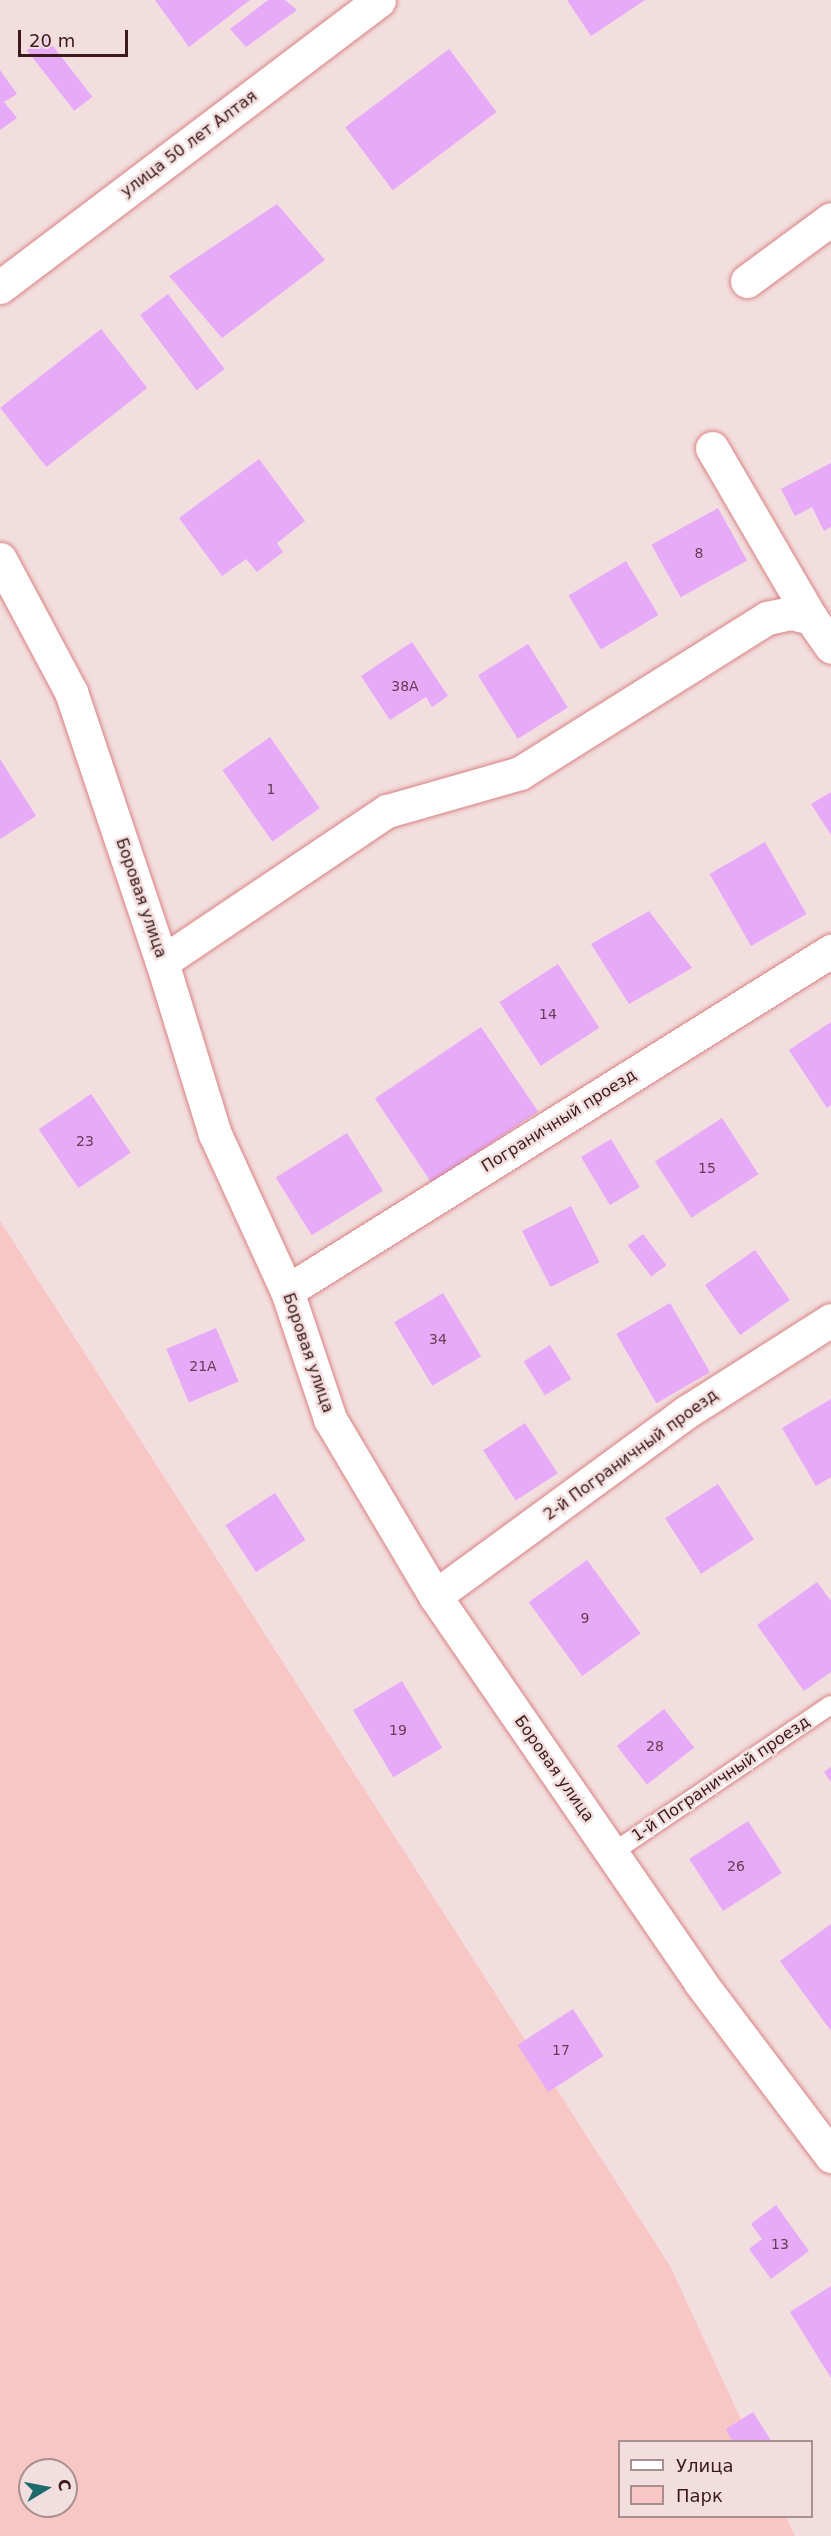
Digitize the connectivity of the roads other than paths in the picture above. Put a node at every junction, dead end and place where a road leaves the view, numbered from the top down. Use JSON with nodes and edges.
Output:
{"nodes":[{"id":1,"x":378,"y":0,"type":"edge"},
{"id":2,"x":831,"y":219,"type":"edge"},
{"id":3,"x":747,"y":281,"type":"dead end"},
{"id":4,"x":0,"y":287,"type":"edge"},
{"id":5,"x":712,"y":448,"type":"dead end"},
{"id":6,"x":0,"y":560,"type":"edge"},
{"id":7,"x":811,"y":618,"type":"junction"},
{"id":8,"x":831,"y":647,"type":"edge"},
{"id":9,"x":831,"y":951,"type":"edge"},
{"id":10,"x":162,"y":962,"type":"junction"},
{"id":11,"x":287,"y":1291,"type":"junction"},
{"id":12,"x":831,"y":1320,"type":"edge"},
{"id":13,"x":435,"y":1596,"type":"junction"},
{"id":14,"x":831,"y":1705,"type":"edge"},
{"id":15,"x":612,"y":1852,"type":"junction"},
{"id":16,"x":831,"y":2156,"type":"edge"}],
"edges":[{"from":1,"to":4,"type":"street","name":"улица 50 лет Алтая"},
{"from":2,"to":3,"type":"street"},
{"from":5,"to":7,"type":"street"},
{"from":6,"to":10,"type":"street","name":"Боровая улица"},
{"from":7,"to":8,"type":"street"},
{"from":7,"to":10,"type":"street"},
{"from":9,"to":11,"type":"street","name":"Пограничный проезд"},
{"from":10,"to":11,"type":"street","name":"Боровая улица"},
{"from":11,"to":13,"type":"street","name":"Боровая улица"},
{"from":12,"to":13,"type":"street","name":"2-й Пограничный проезд"},
{"from":13,"to":15,"type":"street","name":"Боровая улица"},
{"from":14,"to":15,"type":"lane","name":"1-й Пограничный проезд"},
{"from":15,"to":16,"type":"street","name":"Боровая улица"}]}
